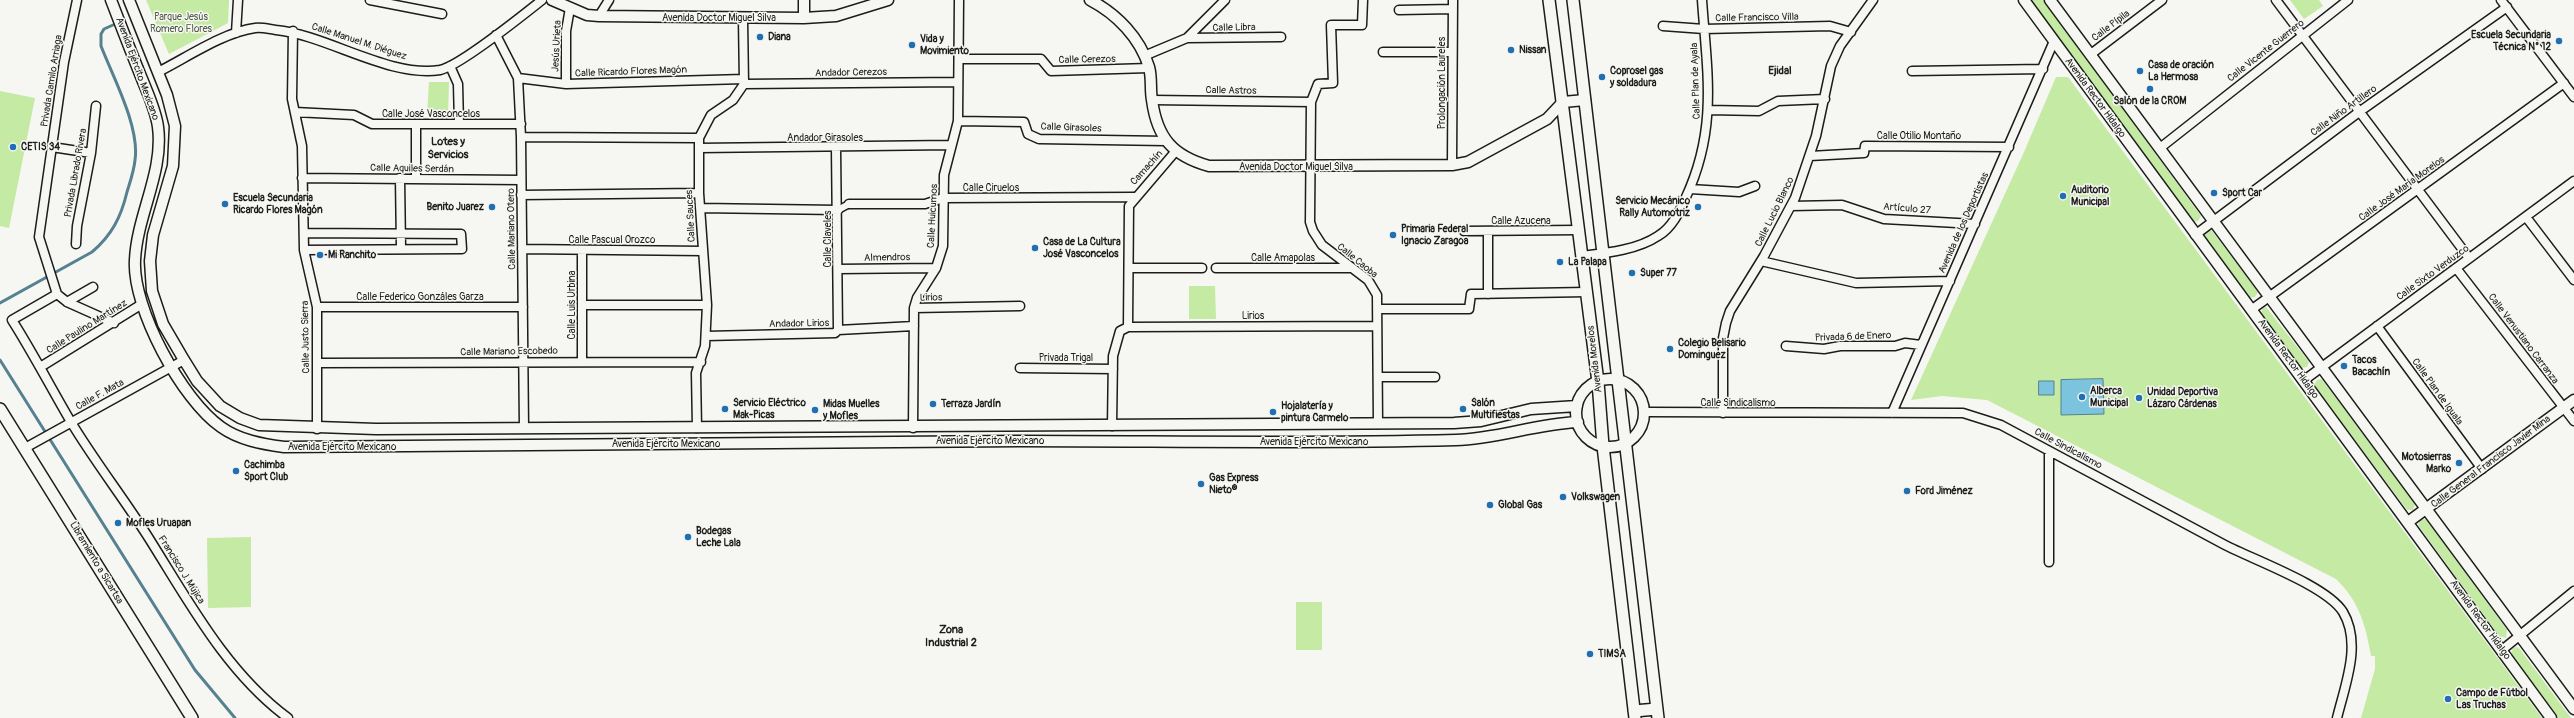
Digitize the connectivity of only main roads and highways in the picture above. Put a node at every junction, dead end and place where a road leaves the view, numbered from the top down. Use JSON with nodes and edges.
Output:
{"nodes":[{"id":1,"x":1549,"y":0,"type":"edge"},
{"id":2,"x":1572,"y":0,"type":"edge"},
{"id":3,"x":0,"y":409,"type":"edge"},
{"id":4,"x":1657,"y":713,"type":"edge"},
{"id":5,"x":1634,"y":714,"type":"edge"},
{"id":6,"x":192,"y":718,"type":"edge"}],
"edges":[{"from":1,"to":5,"type":"main road","name":"Avenida Morelos"},
{"from":2,"to":4,"type":"main road","name":"Avenida Morelos"},
{"from":3,"to":6,"type":"main road","name":"Libramiento a Sicartsa"},
{"from":4,"to":5,"type":"main road"}]}
